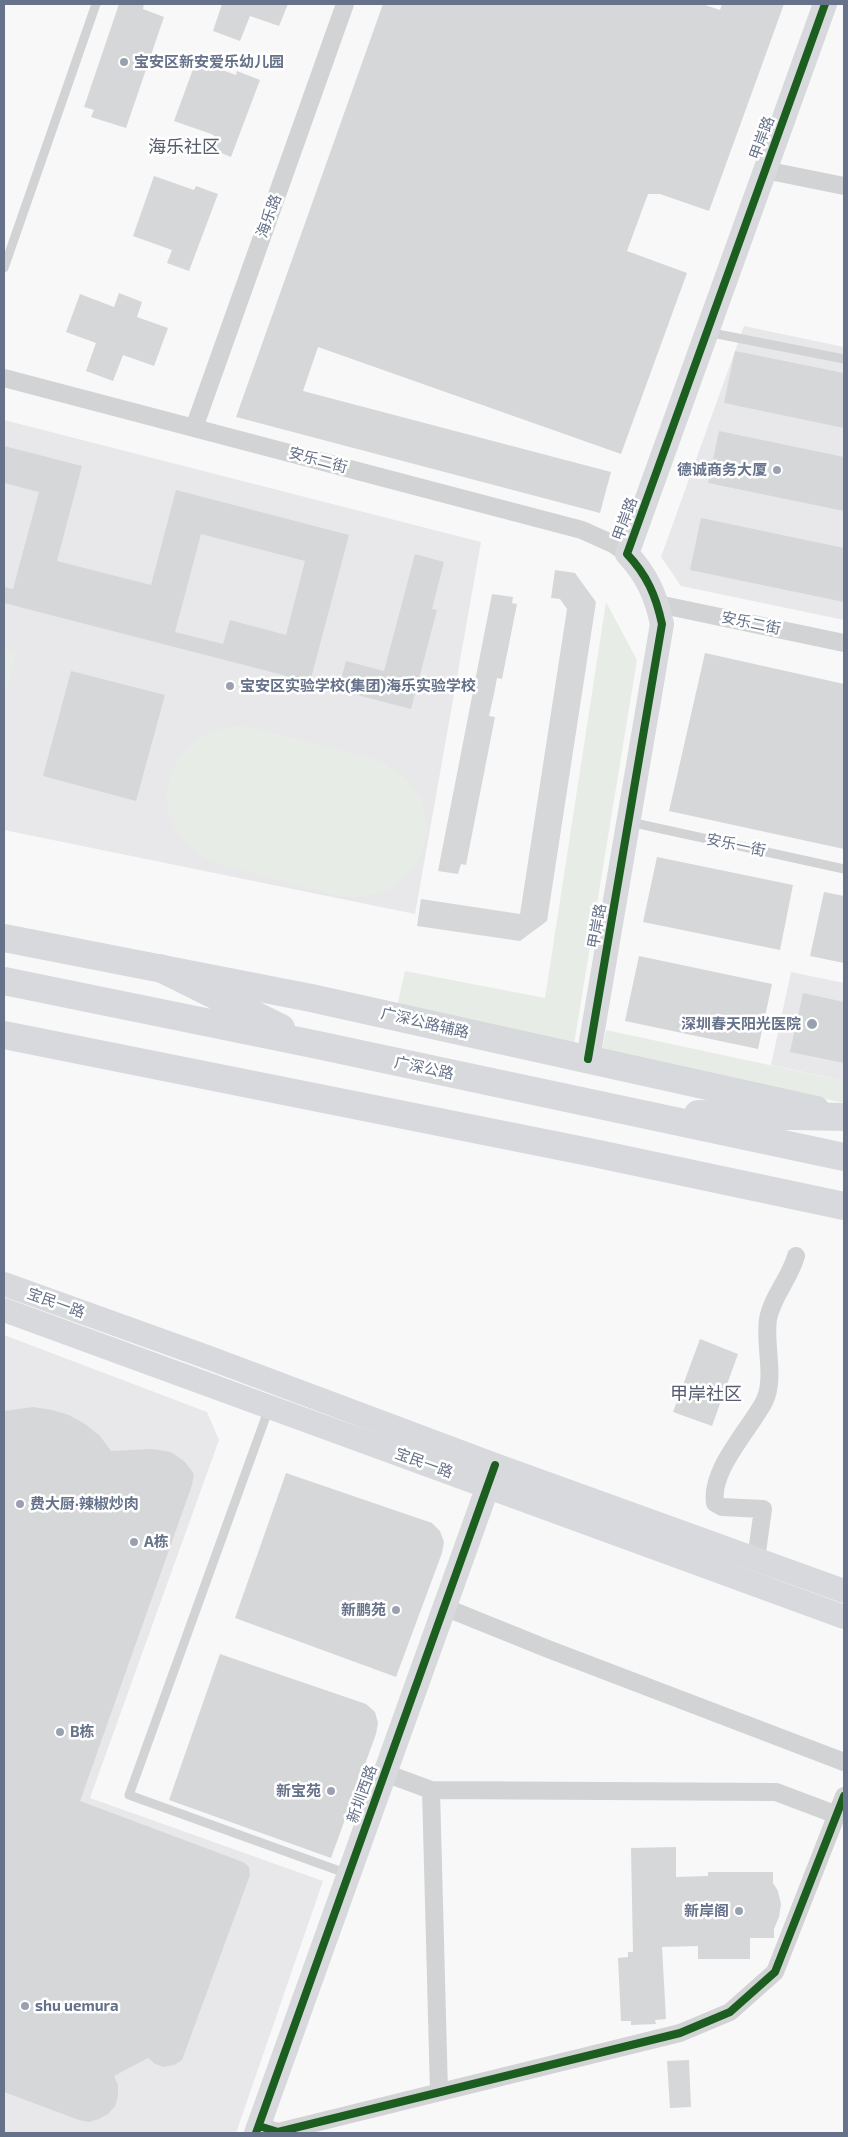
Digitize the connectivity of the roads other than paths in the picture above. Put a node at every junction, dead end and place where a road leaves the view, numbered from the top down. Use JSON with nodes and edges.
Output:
{"nodes":[{"id":1,"x":96,"y":4,"type":"edge"},
{"id":2,"x":344,"y":4,"type":"edge"},
{"id":3,"x":825,"y":4,"type":"edge"},
{"id":4,"x":766,"y":170,"type":"junction"},
{"id":5,"x":844,"y":186,"type":"edge"},
{"id":6,"x":4,"y":268,"type":"edge"},
{"id":7,"x":707,"y":332,"type":"junction"},
{"id":8,"x":844,"y":359,"type":"edge"},
{"id":9,"x":4,"y":378,"type":"edge"},
{"id":10,"x":194,"y":428,"type":"junction"},
{"id":11,"x":627,"y":554,"type":"junction"},
{"id":12,"x":658,"y":604,"type":"junction"},
{"id":13,"x":844,"y":643,"type":"edge"},
{"id":14,"x":628,"y":822,"type":"junction"},
{"id":15,"x":844,"y":869,"type":"edge"},
{"id":16,"x":4,"y":938,"type":"edge"},
{"id":17,"x":160,"y":968,"type":"junction"},
{"id":18,"x":4,"y":981,"type":"edge"},
{"id":19,"x":4,"y":1035,"type":"edge"},
{"id":20,"x":313,"y":1044,"type":"junction"},
{"id":21,"x":588,"y":1059,"type":"junction"},
{"id":22,"x":634,"y":1112,"type":"junction"},
{"id":23,"x":844,"y":1116,"type":"edge"},
{"id":24,"x":844,"y":1157,"type":"edge"},
{"id":25,"x":844,"y":1206,"type":"edge"},
{"id":26,"x":796,"y":1256,"type":"dead end"},
{"id":27,"x":4,"y":1284,"type":"edge"},
{"id":28,"x":4,"y":1310,"type":"edge"},
{"id":29,"x":270,"y":1406,"type":"junction"},
{"id":30,"x":492,"y":1476,"type":"junction"},
{"id":31,"x":756,"y":1559,"type":"junction"},
{"id":32,"x":844,"y":1591,"type":"edge"},
{"id":33,"x":444,"y":1607,"type":"junction"},
{"id":34,"x":844,"y":1617,"type":"edge"},
{"id":35,"x":844,"y":1762,"type":"edge"},
{"id":36,"x":385,"y":1773,"type":"junction"},
{"id":37,"x":430,"y":1790,"type":"junction"},
{"id":38,"x":844,"y":1796,"type":"edge"},
{"id":39,"x":837,"y":1815,"type":"junction"},
{"id":40,"x":348,"y":1874,"type":"junction"},
{"id":41,"x":439,"y":2092,"type":"junction"},
{"id":42,"x":257,"y":2130,"type":"edge"}],
"edges":[{"from":1,"to":6,"type":"lane"},
{"from":2,"to":10,"type":"street","name":"海乐路"},
{"from":3,"to":4,"type":"street","name":"甲岸路"},
{"from":4,"to":5,"type":"street"},
{"from":4,"to":7,"type":"street","name":"甲岸路"},
{"from":7,"to":8,"type":"lane"},
{"from":7,"to":11,"type":"street","name":"甲岸路"},
{"from":9,"to":10,"type":"street","name":"安乐二街"},
{"from":10,"to":11,"type":"street","name":"安乐二街"},
{"from":11,"to":12,"type":"street","name":"甲岸路"},
{"from":12,"to":13,"type":"street","name":"安乐二街"},
{"from":12,"to":14,"type":"street","name":"甲岸路"},
{"from":14,"to":15,"type":"lane","name":"安乐一街"},
{"from":14,"to":21,"type":"street","name":"甲岸路"},
{"from":16,"to":17,"type":"main road","name":"广深公路辅路"},
{"from":17,"to":20,"type":"main road"},
{"from":17,"to":21,"type":"main road","name":"广深公路辅路"},
{"from":18,"to":20,"type":"main road","name":"广深公路"},
{"from":19,"to":25,"type":"main road"},
{"from":20,"to":22,"type":"main road","name":"广深公路"},
{"from":21,"to":23,"type":"main road","name":"广深公路辅路"},
{"from":22,"to":23,"type":"main road"},
{"from":22,"to":24,"type":"main road","name":"广深公路"},
{"from":26,"to":31,"type":"street"},
{"from":27,"to":30,"type":"street","name":"宝民一路"},
{"from":28,"to":29,"type":"street","name":"宝民一路"},
{"from":29,"to":30,"type":"street","name":"宝民一路"},
{"from":29,"to":40,"type":"lane"},
{"from":30,"to":31,"type":"street","name":"宝民一路"},
{"from":30,"to":33,"type":"street","name":"新圳西路"},
{"from":30,"to":34,"type":"street","name":"宝民一路"},
{"from":31,"to":32,"type":"street","name":"宝民一路"},
{"from":33,"to":35,"type":"street"},
{"from":33,"to":36,"type":"street","name":"新圳西路"},
{"from":36,"to":37,"type":"street"},
{"from":36,"to":40,"type":"street","name":"新圳西路"},
{"from":37,"to":39,"type":"street"},
{"from":37,"to":41,"type":"street"},
{"from":38,"to":39,"type":"street"},
{"from":39,"to":41,"type":"street"},
{"from":40,"to":42,"type":"street","name":"新圳西路"},
{"from":41,"to":42,"type":"street"}]}
